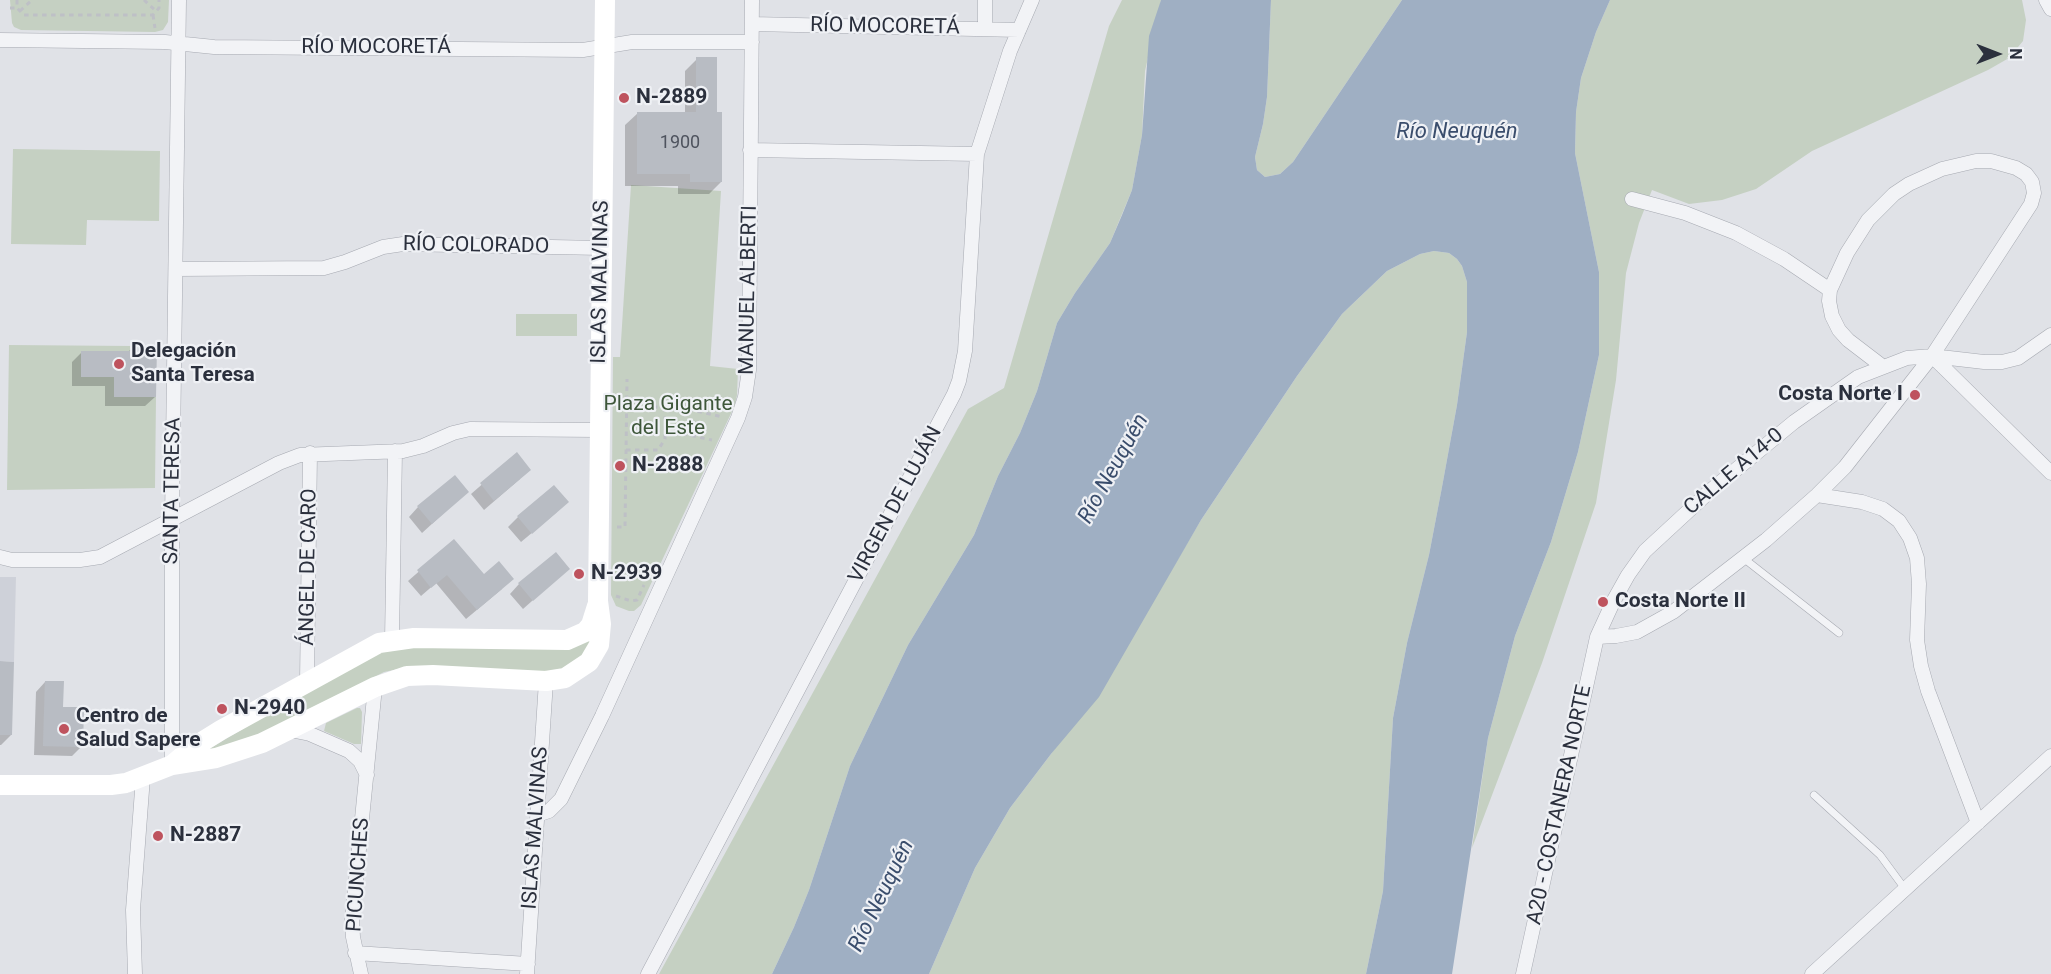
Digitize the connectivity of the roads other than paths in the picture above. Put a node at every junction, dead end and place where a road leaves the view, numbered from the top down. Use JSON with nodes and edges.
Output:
{"nodes":[{"id":1,"x":179,"y":0,"type":"edge"},
{"id":2,"x":605,"y":0,"type":"edge"},
{"id":3,"x":752,"y":0,"type":"edge"},
{"id":4,"x":985,"y":0,"type":"edge"},
{"id":5,"x":1032,"y":0,"type":"edge"},
{"id":6,"x":2046,"y":0,"type":"edge"},
{"id":7,"x":2051,"y":9,"type":"edge"},
{"id":8,"x":752,"y":24,"type":"junction"},
{"id":9,"x":985,"y":29,"type":"junction"},
{"id":10,"x":1019,"y":30,"type":"junction"},
{"id":11,"x":0,"y":40,"type":"edge"},
{"id":12,"x":752,"y":42,"type":"junction"},
{"id":13,"x":179,"y":43,"type":"junction"},
{"id":14,"x":604,"y":47,"type":"junction"},
{"id":15,"x":750,"y":150,"type":"junction"},
{"id":16,"x":977,"y":154,"type":"junction"},
{"id":17,"x":1632,"y":199,"type":"dead end"},
{"id":18,"x":601,"y":248,"type":"junction"},
{"id":19,"x":176,"y":269,"type":"junction"},
{"id":20,"x":1830,"y":290,"type":"junction"},
{"id":21,"x":2051,"y":335,"type":"edge"},
{"id":22,"x":1932,"y":356,"type":"junction"},
{"id":23,"x":1882,"y":366,"type":"junction"},
{"id":24,"x":599,"y":430,"type":"junction"},
{"id":25,"x":395,"y":451,"type":"junction"},
{"id":26,"x":310,"y":453,"type":"junction"},
{"id":27,"x":2051,"y":473,"type":"edge"},
{"id":28,"x":1817,"y":495,"type":"junction"},
{"id":29,"x":172,"y":519,"type":"junction"},
{"id":30,"x":0,"y":556,"type":"edge"},
{"id":31,"x":1742,"y":557,"type":"junction"},
{"id":32,"x":607,"y":598,"type":"junction"},
{"id":33,"x":1839,"y":633,"type":"dead end"},
{"id":34,"x":1597,"y":637,"type":"junction"},
{"id":35,"x":392,"y":640,"type":"junction"},
{"id":36,"x":308,"y":681,"type":"junction"},
{"id":37,"x":546,"y":681,"type":"junction"},
{"id":38,"x":375,"y":687,"type":"junction"},
{"id":39,"x":290,"y":730,"type":"junction"},
{"id":40,"x":2051,"y":756,"type":"edge"},
{"id":41,"x":172,"y":765,"type":"junction"},
{"id":42,"x":368,"y":775,"type":"junction"},
{"id":43,"x":143,"y":777,"type":"junction"},
{"id":44,"x":0,"y":786,"type":"edge"},
{"id":45,"x":1814,"y":795,"type":"dead end"},
{"id":46,"x":537,"y":815,"type":"junction"},
{"id":47,"x":1978,"y":823,"type":"junction"},
{"id":48,"x":1905,"y":889,"type":"junction"},
{"id":49,"x":356,"y":953,"type":"junction"},
{"id":50,"x":527,"y":969,"type":"edge"},
{"id":51,"x":135,"y":974,"type":"edge"},
{"id":52,"x":361,"y":974,"type":"edge"},
{"id":53,"x":648,"y":974,"type":"edge"},
{"id":54,"x":1523,"y":974,"type":"edge"},
{"id":55,"x":1812,"y":974,"type":"edge"}],
"edges":[{"from":1,"to":13,"type":"street","name":"SANTA TERESA"},
{"from":2,"to":14,"type":"main road","name":"ISLAS MALVINAS"},
{"from":3,"to":8,"type":"street","name":"MANUEL ALBERTI"},
{"from":4,"to":9,"type":"street"},
{"from":5,"to":10,"type":"street","name":"VIRGEN DE LUJÁN"},
{"from":6,"to":7,"type":"street"},
{"from":8,"to":9,"type":"street","name":"RÍO MOCORETÁ"},
{"from":8,"to":12,"type":"street","name":"MANUEL ALBERTI"},
{"from":9,"to":10,"type":"street","name":"RÍO MOCORETÁ"},
{"from":10,"to":16,"type":"street","name":"VIRGEN DE LUJÁN"},
{"from":11,"to":13,"type":"street","name":"RÍO MOCORETÁ"},
{"from":12,"to":14,"type":"street","name":"RÍO MOCORETÁ"},
{"from":12,"to":15,"type":"street","name":"MANUEL ALBERTI"},
{"from":13,"to":14,"type":"street","name":"RÍO MOCORETÁ"},
{"from":13,"to":19,"type":"street","name":"SANTA TERESA"},
{"from":14,"to":18,"type":"main road","name":"ISLAS MALVINAS"},
{"from":15,"to":16,"type":"street"},
{"from":15,"to":46,"type":"street","name":"MANUEL ALBERTI"},
{"from":16,"to":53,"type":"street","name":"VIRGEN DE LUJÁN"},
{"from":17,"to":20,"type":"street"},
{"from":18,"to":19,"type":"street","name":"RÍO COLORADO"},
{"from":18,"to":24,"type":"main road","name":"ISLAS MALVINAS"},
{"from":19,"to":29,"type":"street","name":"SANTA TERESA"},
{"from":20,"to":22,"type":"street"},
{"from":20,"to":23,"type":"street"},
{"from":21,"to":22,"type":"street","name":"CALLE A14-0"},
{"from":22,"to":23,"type":"street","name":"CALLE A14-0"},
{"from":22,"to":27,"type":"street"},
{"from":22,"to":28,"type":"street"},
{"from":23,"to":34,"type":"street","name":"CALLE A14-0"},
{"from":24,"to":25,"type":"street"},
{"from":24,"to":32,"type":"main road","name":"ISLAS MALVINAS"},
{"from":25,"to":26,"type":"street"},
{"from":25,"to":35,"type":"street"},
{"from":26,"to":29,"type":"street"},
{"from":26,"to":36,"type":"street","name":"ÁNGEL DE CARO"},
{"from":28,"to":31,"type":"street"},
{"from":28,"to":47,"type":"street"},
{"from":29,"to":30,"type":"street"},
{"from":29,"to":41,"type":"street","name":"SANTA TERESA"},
{"from":31,"to":33,"type":"lane"},
{"from":31,"to":34,"type":"street"},
{"from":32,"to":35,"type":"main road"},
{"from":32,"to":37,"type":"main road","name":"ISLAS MALVINAS"},
{"from":34,"to":54,"type":"street","name":"A20 - COSTANERA NORTE"},
{"from":35,"to":36,"type":"main road"},
{"from":36,"to":41,"type":"main road"},
{"from":37,"to":38,"type":"main road","name":"ISLAS MALVINAS"},
{"from":37,"to":46,"type":"street","name":"ISLAS MALVINAS"},
{"from":38,"to":39,"type":"main road","name":"ISLAS MALVINAS"},
{"from":38,"to":42,"type":"street","name":"PICUNCHES"},
{"from":39,"to":41,"type":"main road","name":"ISLAS MALVINAS"},
{"from":39,"to":42,"type":"street"},
{"from":40,"to":47,"type":"street"},
{"from":41,"to":43,"type":"main road"},
{"from":42,"to":49,"type":"street","name":"PICUNCHES"},
{"from":43,"to":44,"type":"main road"},
{"from":43,"to":51,"type":"street"},
{"from":45,"to":48,"type":"lane"},
{"from":46,"to":50,"type":"street","name":"ISLAS MALVINAS"},
{"from":47,"to":48,"type":"street"},
{"from":48,"to":55,"type":"street"},
{"from":49,"to":50,"type":"street"},
{"from":49,"to":52,"type":"street","name":"PICUNCHES"}]}
